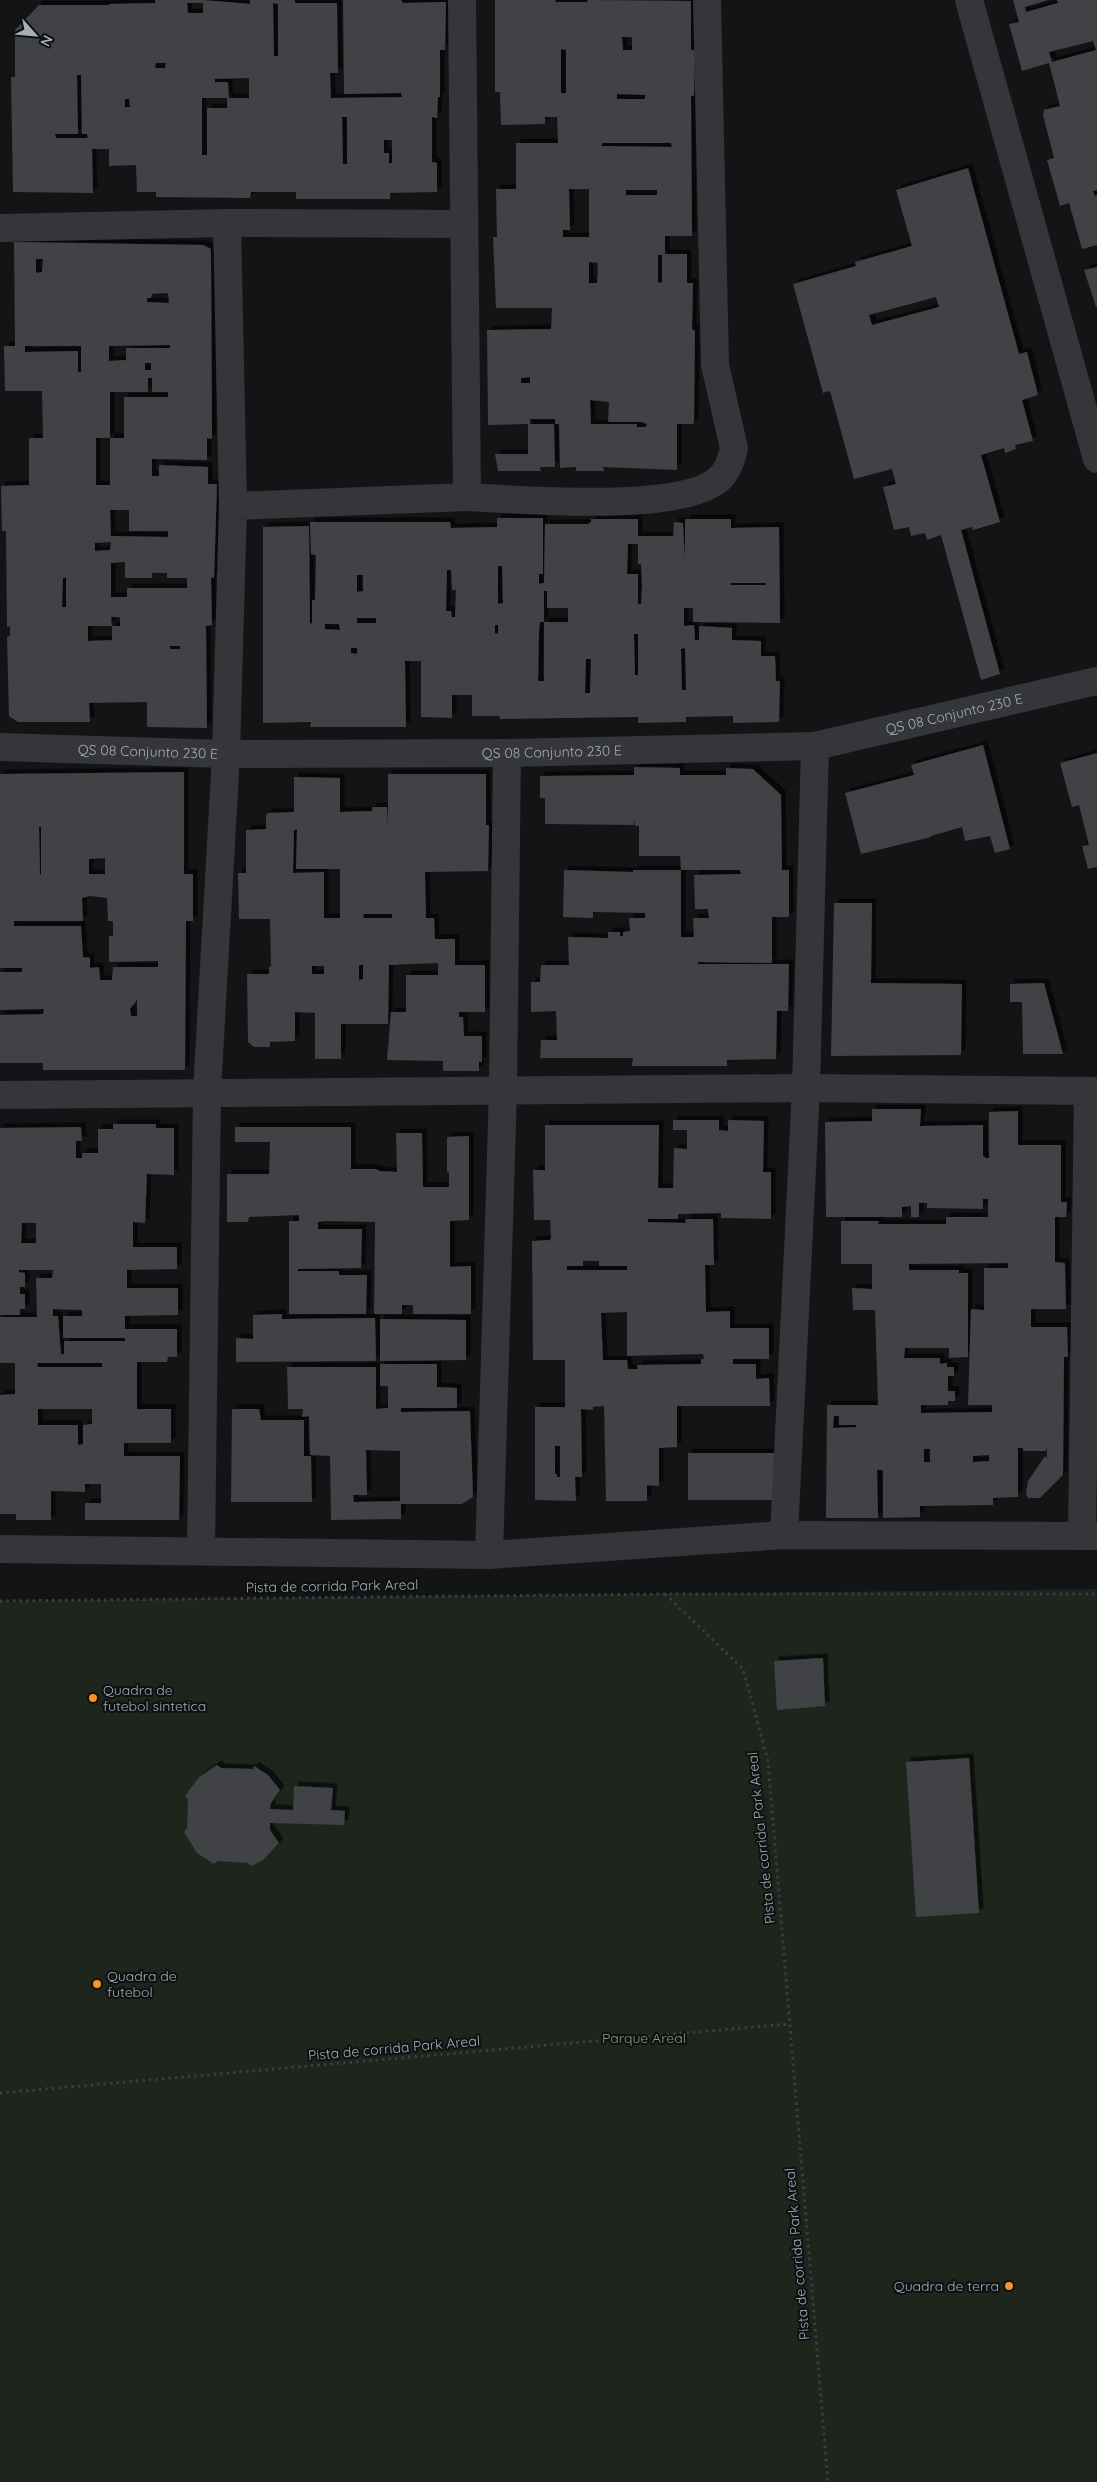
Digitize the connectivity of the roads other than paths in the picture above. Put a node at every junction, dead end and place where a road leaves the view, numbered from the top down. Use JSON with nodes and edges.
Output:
{"nodes":[{"id":1,"x":462,"y":0,"type":"edge"},
{"id":2,"x":707,"y":0,"type":"edge"},
{"id":3,"x":969,"y":0,"type":"edge"},
{"id":4,"x":227,"y":223,"type":"junction"},
{"id":5,"x":464,"y":224,"type":"junction"},
{"id":6,"x":0,"y":228,"type":"edge"},
{"id":7,"x":1092,"y":419,"type":"edge"},
{"id":8,"x":1097,"y":459,"type":"edge"},
{"id":9,"x":468,"y":497,"type":"junction"},
{"id":10,"x":233,"y":506,"type":"junction"},
{"id":11,"x":1097,"y":681,"type":"edge"},
{"id":12,"x":815,"y":746,"type":"junction"},
{"id":13,"x":0,"y":747,"type":"edge"},
{"id":14,"x":507,"y":753,"type":"junction"},
{"id":15,"x":226,"y":754,"type":"junction"},
{"id":16,"x":806,"y":1088,"type":"junction"},
{"id":17,"x":503,"y":1089,"type":"junction"},
{"id":18,"x":1092,"y":1091,"type":"edge"},
{"id":19,"x":207,"y":1092,"type":"junction"},
{"id":20,"x":0,"y":1094,"type":"edge"},
{"id":21,"x":784,"y":1535,"type":"junction"},
{"id":22,"x":1090,"y":1535,"type":"edge"},
{"id":23,"x":0,"y":1549,"type":"edge"},
{"id":24,"x":201,"y":1551,"type":"junction"},
{"id":25,"x":489,"y":1555,"type":"junction"}],
"edges":[{"from":1,"to":5,"type":"street"},
{"from":2,"to":9,"type":"street"},
{"from":3,"to":7,"type":"street"},
{"from":4,"to":5,"type":"street"},
{"from":4,"to":6,"type":"street"},
{"from":4,"to":10,"type":"street"},
{"from":5,"to":9,"type":"street"},
{"from":7,"to":8,"type":"street"},
{"from":9,"to":10,"type":"street"},
{"from":10,"to":15,"type":"street"},
{"from":11,"to":12,"type":"street","name":"QS 08 Conjunto 230 E"},
{"from":12,"to":14,"type":"street","name":"QS 08 Conjunto 230 E"},
{"from":12,"to":16,"type":"street"},
{"from":13,"to":15,"type":"street","name":"QS 08 Conjunto 230 E"},
{"from":14,"to":15,"type":"street","name":"QS 08 Conjunto 230 E"},
{"from":14,"to":17,"type":"street"},
{"from":15,"to":19,"type":"street"},
{"from":16,"to":17,"type":"street"},
{"from":16,"to":18,"type":"street"},
{"from":16,"to":21,"type":"street"},
{"from":17,"to":19,"type":"street"},
{"from":17,"to":25,"type":"street"},
{"from":18,"to":22,"type":"street"},
{"from":19,"to":20,"type":"street"},
{"from":19,"to":24,"type":"street"},
{"from":21,"to":22,"type":"street"},
{"from":21,"to":25,"type":"street"},
{"from":23,"to":24,"type":"street"},
{"from":24,"to":25,"type":"street"}]}
